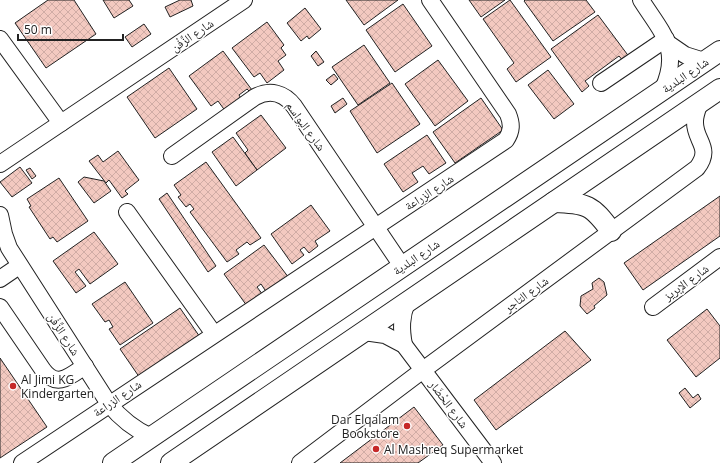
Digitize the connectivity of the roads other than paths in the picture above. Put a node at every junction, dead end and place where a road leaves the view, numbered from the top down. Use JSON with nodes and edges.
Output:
{"nodes":[{"id":1,"x":244,"y":0,"type":"edge"},
{"id":2,"x":430,"y":0,"type":"edge"},
{"id":3,"x":641,"y":0,"type":"edge"},
{"id":4,"x":0,"y":39,"type":"edge"},
{"id":5,"x":667,"y":41,"type":"junction"},
{"id":6,"x":712,"y":56,"type":"edge"},
{"id":7,"x":601,"y":83,"type":"dead end"},
{"id":8,"x":720,"y":88,"type":"edge"},
{"id":9,"x":663,"y":89,"type":"junction"},
{"id":10,"x":700,"y":102,"type":"junction"},
{"id":11,"x":60,"y":123,"type":"junction"},
{"id":12,"x":172,"y":156,"type":"dead end"},
{"id":13,"x":0,"y":164,"type":"edge"},
{"id":14,"x":554,"y":202,"type":"junction"},
{"id":15,"x":127,"y":212,"type":"dead end"},
{"id":16,"x":0,"y":215,"type":"edge"},
{"id":17,"x":376,"y":227,"type":"junction"},
{"id":18,"x":611,"y":231,"type":"junction"},
{"id":19,"x":3,"y":245,"type":"edge"},
{"id":20,"x":720,"y":257,"type":"edge"},
{"id":21,"x":19,"y":266,"type":"junction"},
{"id":22,"x":402,"y":266,"type":"junction"},
{"id":23,"x":0,"y":279,"type":"edge"},
{"id":24,"x":407,"y":302,"type":"junction"},
{"id":25,"x":652,"y":306,"type":"dead end"},
{"id":26,"x":0,"y":307,"type":"edge"},
{"id":27,"x":364,"y":332,"type":"junction"},
{"id":28,"x":214,"y":334,"type":"junction"},
{"id":29,"x":404,"y":345,"type":"junction"},
{"id":30,"x":85,"y":366,"type":"junction"},
{"id":31,"x":423,"y":370,"type":"junction"},
{"id":32,"x":109,"y":404,"type":"junction"},
{"id":33,"x":151,"y":437,"type":"junction"},
{"id":34,"x":22,"y":463,"type":"edge"},
{"id":35,"x":113,"y":463,"type":"edge"},
{"id":36,"x":171,"y":463,"type":"edge"},
{"id":37,"x":300,"y":463,"type":"edge"},
{"id":38,"x":493,"y":463,"type":"edge"}],
"edges":[{"from":1,"to":11,"type":"street","name":"شارع الزَّفْن"},
{"from":2,"to":17,"type":"street","name":"شارع الزراعة"},
{"from":3,"to":5,"type":"street"},
{"from":4,"to":11,"type":"street"},
{"from":5,"to":6,"type":"street"},
{"from":5,"to":7,"type":"street"},
{"from":5,"to":9,"type":"street"},
{"from":6,"to":9,"type":"main road","name":"شارع البلدية"},
{"from":8,"to":10,"type":"main road"},
{"from":9,"to":22,"type":"main road","name":"شارع البلدية"},
{"from":10,"to":14,"type":"main road"},
{"from":10,"to":18,"type":"street","name":"شارع التاجر"},
{"from":11,"to":13,"type":"street","name":"شارع الزَّفْن"},
{"from":12,"to":17,"type":"street","name":"شارع البواسم"},
{"from":14,"to":18,"type":"main road"},
{"from":14,"to":24,"type":"main road"},
{"from":15,"to":28,"type":"street"},
{"from":16,"to":19,"type":"street","name":"شارع الزَّفْن"},
{"from":17,"to":22,"type":"street","name":"شارع البواسم"},
{"from":17,"to":28,"type":"street","name":"شارع الزراعة"},
{"from":18,"to":31,"type":"street","name":"شارع التاجر"},
{"from":19,"to":21,"type":"street","name":"شارع الزَّفْن"},
{"from":20,"to":25,"type":"street","name":"شارع الإبريز"},
{"from":21,"to":23,"type":"street"},
{"from":21,"to":30,"type":"street","name":"شارع الزَّفْن"},
{"from":22,"to":33,"type":"main road","name":"شارع البلدية"},
{"from":24,"to":27,"type":"main road"},
{"from":24,"to":29,"type":"street"},
{"from":26,"to":30,"type":"street"},
{"from":27,"to":29,"type":"street","name":"شارع الحْضَار"},
{"from":27,"to":36,"type":"main road"},
{"from":28,"to":32,"type":"street","name":"شارع الزراعة"},
{"from":29,"to":31,"type":"street","name":"شارع الحْضَار"},
{"from":30,"to":32,"type":"street","name":"شارع الزَّفْن"},
{"from":31,"to":37,"type":"street","name":"شارع التاجر"},
{"from":31,"to":38,"type":"street","name":"شارع الحْضَار"},
{"from":32,"to":33,"type":"street","name":"شارع الزَّفْن"},
{"from":32,"to":34,"type":"street","name":"شارع الزراعة"},
{"from":33,"to":35,"type":"main road","name":"شارع البلدية"}]}
